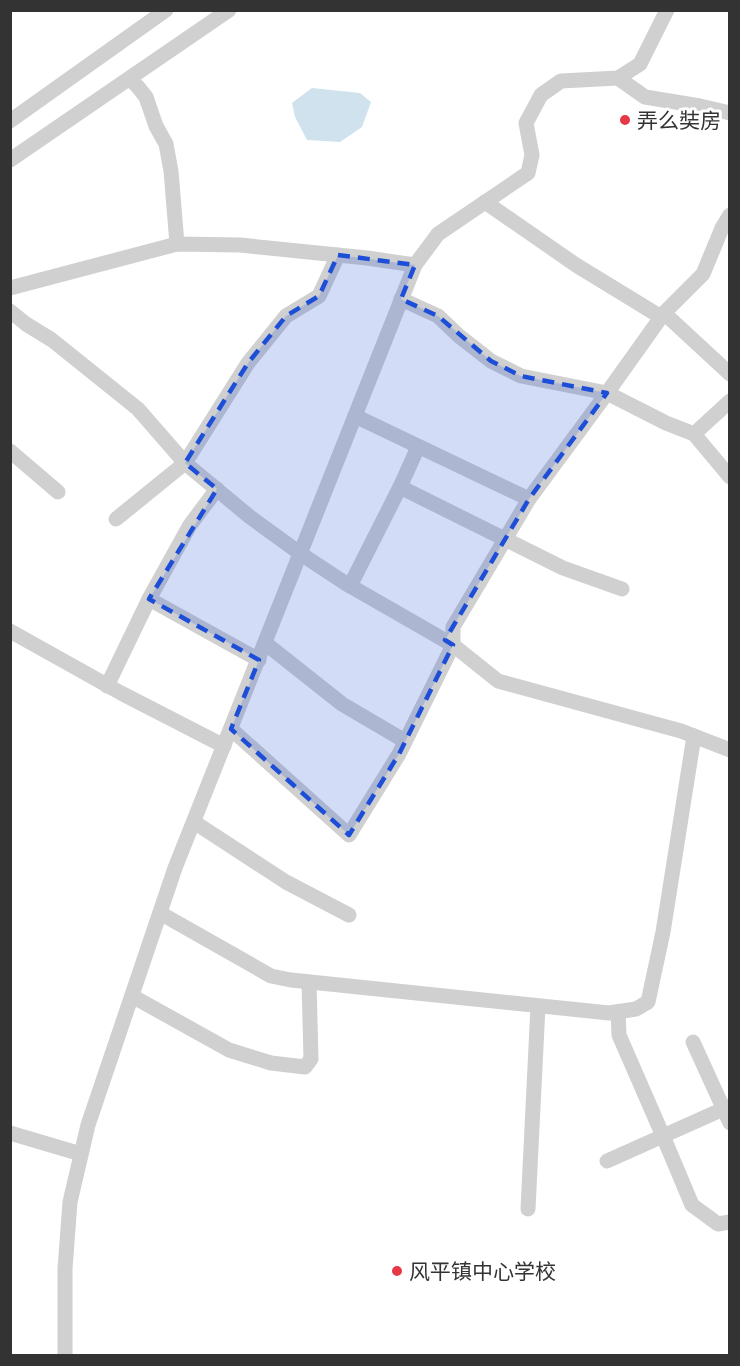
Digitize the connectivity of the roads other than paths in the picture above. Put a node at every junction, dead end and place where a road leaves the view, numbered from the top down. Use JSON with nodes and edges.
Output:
{"nodes":[{"id":1,"x":166,"y":10,"type":"edge"},
{"id":2,"x":229,"y":10,"type":"edge"},
{"id":3,"x":667,"y":10,"type":"edge"},
{"id":4,"x":618,"y":78,"type":"junction"},
{"id":5,"x":130,"y":79,"type":"junction"},
{"id":6,"x":729,"y":113,"type":"edge"},
{"id":7,"x":10,"y":122,"type":"edge"},
{"id":8,"x":10,"y":160,"type":"edge"},
{"id":9,"x":485,"y":202,"type":"junction"},
{"id":10,"x":726,"y":222,"type":"edge"},
{"id":11,"x":177,"y":244,"type":"junction"},
{"id":12,"x":729,"y":245,"type":"edge"},
{"id":13,"x":338,"y":255,"type":"junction"},
{"id":14,"x":415,"y":265,"type":"junction"},
{"id":15,"x":10,"y":288,"type":"edge"},
{"id":16,"x":401,"y":299,"type":"junction"},
{"id":17,"x":10,"y":311,"type":"edge"},
{"id":18,"x":662,"y":315,"type":"junction"},
{"id":19,"x":729,"y":374,"type":"edge"},
{"id":20,"x":608,"y":393,"type":"junction"},
{"id":21,"x":729,"y":401,"type":"edge"},
{"id":22,"x":355,"y":416,"type":"junction"},
{"id":23,"x":694,"y":434,"type":"junction"},
{"id":24,"x":418,"y":447,"type":"junction"},
{"id":25,"x":10,"y":451,"type":"edge"},
{"id":26,"x":185,"y":463,"type":"junction"},
{"id":27,"x":729,"y":477,"type":"edge"},
{"id":28,"x":400,"y":487,"type":"junction"},
{"id":29,"x":216,"y":489,"type":"junction"},
{"id":30,"x":57,"y":492,"type":"dead end"},
{"id":31,"x":529,"y":500,"type":"junction"},
{"id":32,"x":116,"y":519,"type":"dead end"},
{"id":33,"x":505,"y":539,"type":"junction"},
{"id":34,"x":301,"y":554,"type":"junction"},
{"id":35,"x":350,"y":586,"type":"junction"},
{"id":36,"x":622,"y":589,"type":"dead end"},
{"id":37,"x":149,"y":599,"type":"junction"},
{"id":38,"x":453,"y":627,"type":"junction"},
{"id":39,"x":427,"y":630,"type":"junction"},
{"id":40,"x":10,"y":631,"type":"edge"},
{"id":41,"x":265,"y":643,"type":"junction"},
{"id":42,"x":453,"y":645,"type":"junction"},
{"id":43,"x":259,"y":660,"type":"junction"},
{"id":44,"x":107,"y":686,"type":"junction"},
{"id":45,"x":231,"y":729,"type":"junction"},
{"id":46,"x":694,"y":736,"type":"junction"},
{"id":47,"x":405,"y":741,"type":"junction"},
{"id":48,"x":224,"y":746,"type":"junction"},
{"id":49,"x":729,"y":750,"type":"edge"},
{"id":50,"x":194,"y":822,"type":"junction"},
{"id":51,"x":160,"y":913,"type":"junction"},
{"id":52,"x":348,"y":915,"type":"dead end"},
{"id":53,"x":309,"y":982,"type":"junction"},
{"id":54,"x":132,"y":996,"type":"junction"},
{"id":55,"x":538,"y":1006,"type":"junction"},
{"id":56,"x":618,"y":1012,"type":"junction"},
{"id":57,"x":693,"y":1042,"type":"dead end"},
{"id":58,"x":727,"y":1113,"type":"edge"},
{"id":59,"x":10,"y":1133,"type":"edge"},
{"id":60,"x":663,"y":1136,"type":"junction"},
{"id":61,"x":81,"y":1154,"type":"junction"},
{"id":62,"x":607,"y":1161,"type":"dead end"},
{"id":63,"x":528,"y":1209,"type":"dead end"},
{"id":64,"x":729,"y":1222,"type":"edge"},
{"id":65,"x":65,"y":1356,"type":"edge"}],
"edges":[{"from":1,"to":7,"type":"street"},
{"from":2,"to":5,"type":"street"},
{"from":3,"to":4,"type":"street"},
{"from":4,"to":6,"type":"street"},
{"from":4,"to":9,"type":"street"},
{"from":5,"to":8,"type":"street"},
{"from":5,"to":11,"type":"street"},
{"from":9,"to":14,"type":"street"},
{"from":9,"to":18,"type":"street"},
{"from":10,"to":12,"type":"street"},
{"from":10,"to":18,"type":"street"},
{"from":11,"to":13,"type":"street"},
{"from":11,"to":15,"type":"street"},
{"from":13,"to":14,"type":"street"},
{"from":13,"to":26,"type":"street"},
{"from":14,"to":16,"type":"street"},
{"from":16,"to":20,"type":"street"},
{"from":16,"to":22,"type":"street"},
{"from":17,"to":26,"type":"street"},
{"from":18,"to":19,"type":"street"},
{"from":18,"to":20,"type":"street"},
{"from":20,"to":23,"type":"street"},
{"from":20,"to":31,"type":"street"},
{"from":21,"to":23,"type":"street"},
{"from":22,"to":24,"type":"street"},
{"from":22,"to":34,"type":"street"},
{"from":23,"to":27,"type":"street"},
{"from":24,"to":28,"type":"street"},
{"from":24,"to":31,"type":"street"},
{"from":25,"to":30,"type":"street"},
{"from":26,"to":29,"type":"street"},
{"from":26,"to":32,"type":"street"},
{"from":28,"to":33,"type":"street"},
{"from":28,"to":35,"type":"street"},
{"from":29,"to":34,"type":"street"},
{"from":29,"to":37,"type":"street"},
{"from":31,"to":33,"type":"street"},
{"from":33,"to":36,"type":"street"},
{"from":33,"to":38,"type":"street"},
{"from":34,"to":35,"type":"street"},
{"from":34,"to":41,"type":"street"},
{"from":35,"to":39,"type":"street"},
{"from":37,"to":43,"type":"street"},
{"from":37,"to":44,"type":"street"},
{"from":38,"to":39,"type":"street"},
{"from":38,"to":42,"type":"street"},
{"from":39,"to":42,"type":"street"},
{"from":40,"to":44,"type":"street"},
{"from":41,"to":43,"type":"street"},
{"from":41,"to":47,"type":"street"},
{"from":42,"to":46,"type":"street"},
{"from":42,"to":47,"type":"street"},
{"from":43,"to":45,"type":"street"},
{"from":44,"to":48,"type":"street"},
{"from":45,"to":47,"type":"street"},
{"from":45,"to":48,"type":"street"},
{"from":46,"to":49,"type":"street"},
{"from":46,"to":56,"type":"street"},
{"from":48,"to":50,"type":"street"},
{"from":50,"to":51,"type":"street"},
{"from":50,"to":52,"type":"street"},
{"from":51,"to":53,"type":"street"},
{"from":51,"to":54,"type":"street"},
{"from":53,"to":54,"type":"street"},
{"from":53,"to":55,"type":"street"},
{"from":54,"to":61,"type":"street"},
{"from":55,"to":56,"type":"street"},
{"from":55,"to":63,"type":"street"},
{"from":56,"to":60,"type":"street"},
{"from":57,"to":58,"type":"street"},
{"from":58,"to":60,"type":"street"},
{"from":59,"to":61,"type":"street"},
{"from":60,"to":62,"type":"street"},
{"from":60,"to":64,"type":"street"},
{"from":61,"to":65,"type":"street"}]}
